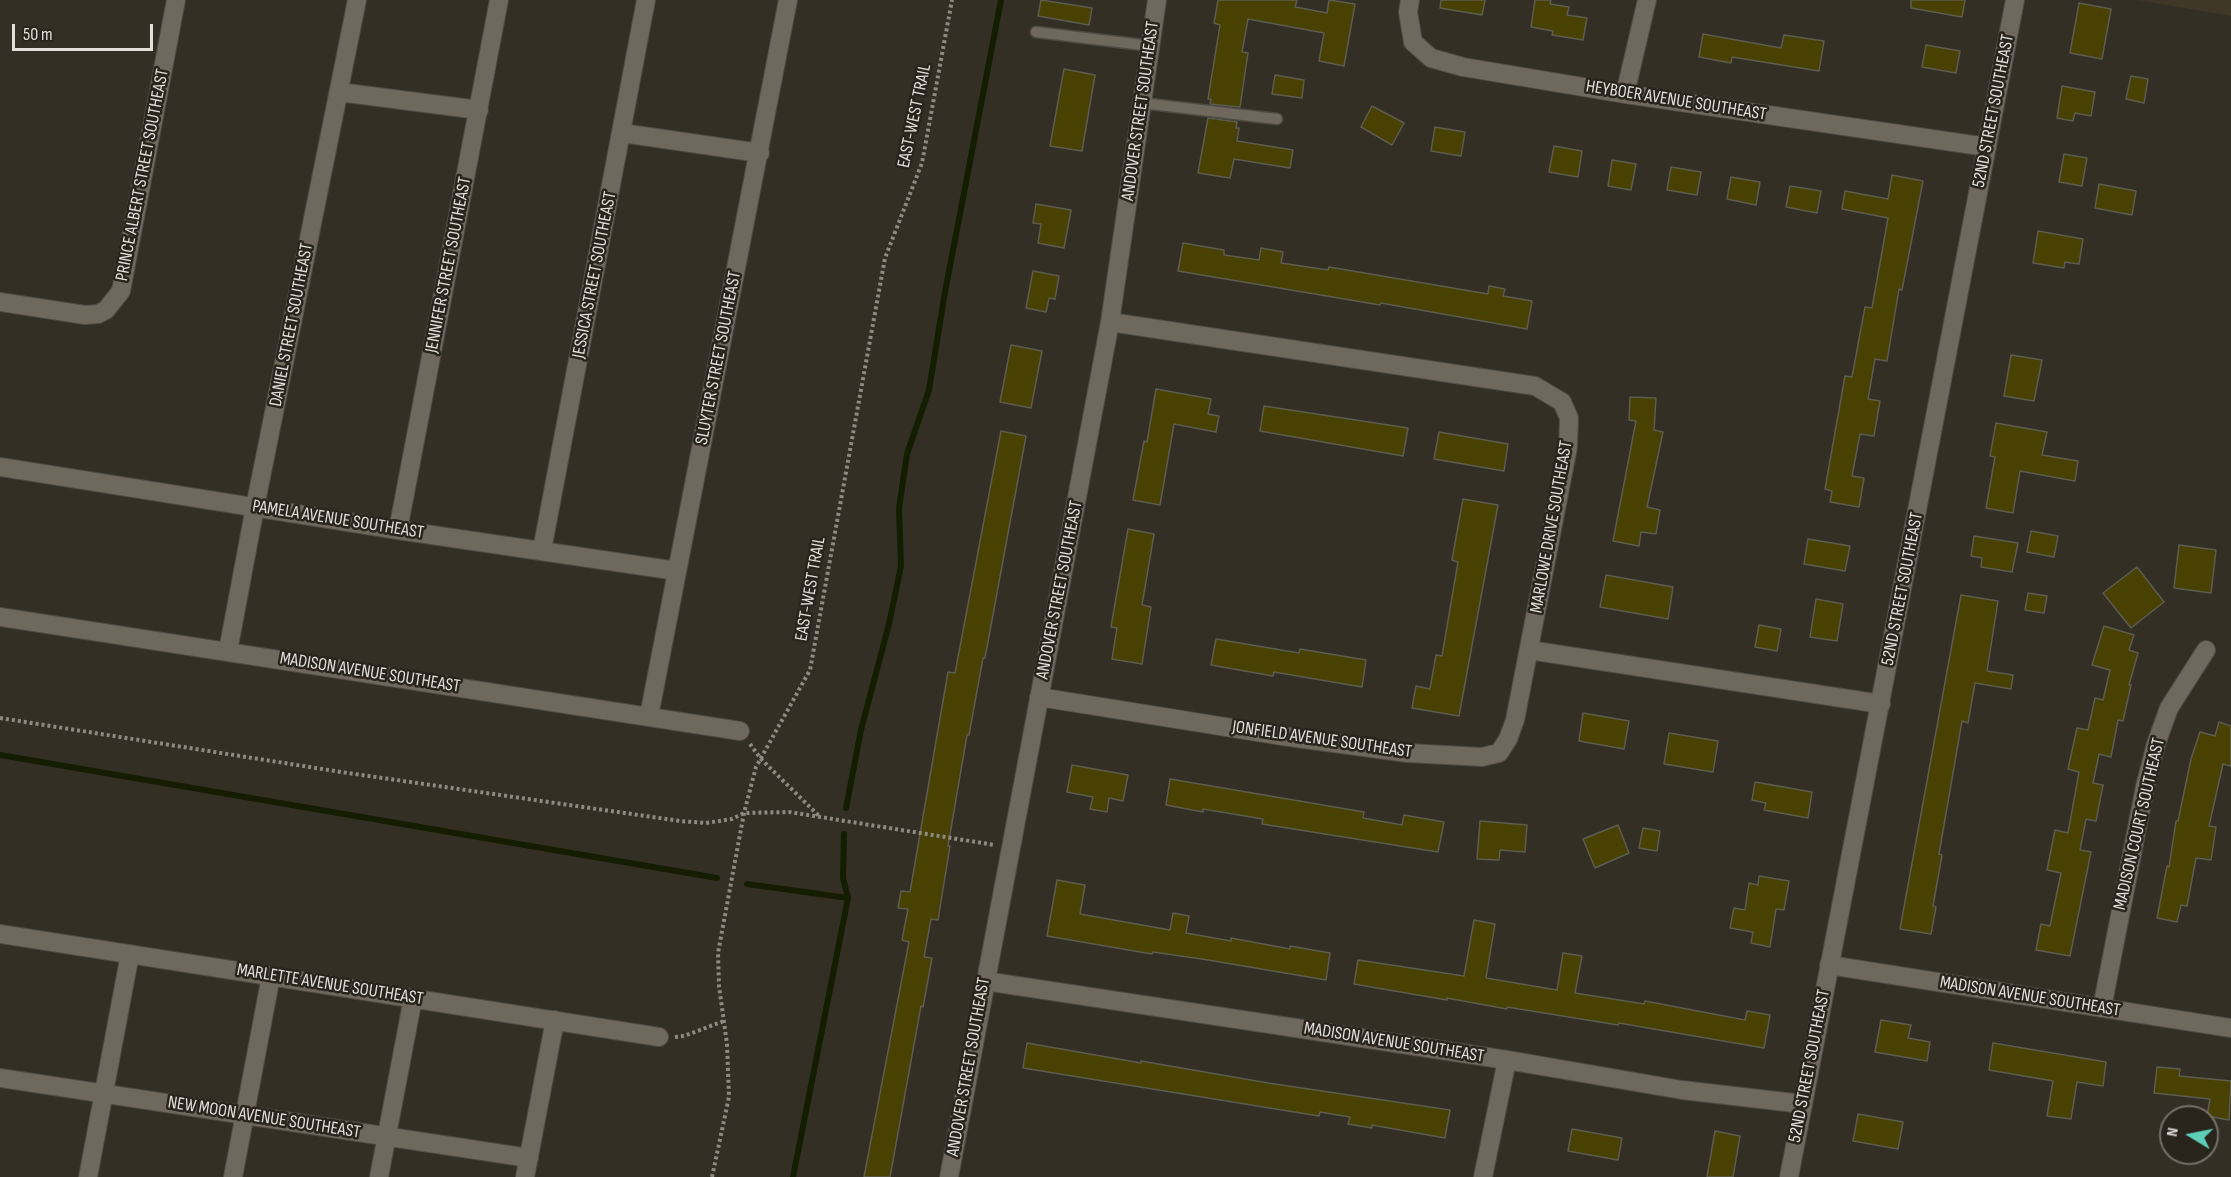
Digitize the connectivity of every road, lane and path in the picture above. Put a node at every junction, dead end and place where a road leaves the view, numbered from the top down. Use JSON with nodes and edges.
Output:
{"nodes":[{"id":1,"x":176,"y":0,"type":"edge"},
{"id":2,"x":357,"y":0,"type":"edge"},
{"id":3,"x":499,"y":0,"type":"edge"},
{"id":4,"x":646,"y":0,"type":"edge"},
{"id":5,"x":788,"y":0,"type":"edge"},
{"id":6,"x":952,"y":0,"type":"edge"},
{"id":7,"x":1157,"y":0,"type":"edge"},
{"id":8,"x":1410,"y":0,"type":"edge"},
{"id":9,"x":1647,"y":0,"type":"edge"},
{"id":10,"x":2015,"y":0,"type":"edge"},
{"id":11,"x":1036,"y":32,"type":"dead end"},
{"id":12,"x":1150,"y":46,"type":"junction"},
{"id":13,"x":339,"y":92,"type":"junction"},
{"id":14,"x":1625,"y":94,"type":"junction"},
{"id":15,"x":1142,"y":103,"type":"junction"},
{"id":16,"x":479,"y":110,"type":"junction"},
{"id":17,"x":1277,"y":119,"type":"dead end"},
{"id":18,"x":622,"y":133,"type":"junction"},
{"id":19,"x":1987,"y":147,"type":"junction"},
{"id":20,"x":760,"y":153,"type":"junction"},
{"id":21,"x":0,"y":302,"type":"edge"},
{"id":22,"x":1110,"y":322,"type":"junction"},
{"id":23,"x":0,"y":467,"type":"edge"},
{"id":24,"x":255,"y":507,"type":"junction"},
{"id":25,"x":398,"y":530,"type":"junction"},
{"id":26,"x":542,"y":550,"type":"junction"},
{"id":27,"x":677,"y":571,"type":"junction"},
{"id":28,"x":0,"y":617,"type":"edge"},
{"id":29,"x":1529,"y":650,"type":"junction"},
{"id":30,"x":2206,"y":650,"type":"dead end"},
{"id":31,"x":228,"y":651,"type":"junction"},
{"id":32,"x":1040,"y":697,"type":"junction"},
{"id":33,"x":1881,"y":704,"type":"junction"},
{"id":34,"x":649,"y":716,"type":"junction"},
{"id":35,"x":0,"y":718,"type":"edge"},
{"id":36,"x":740,"y":731,"type":"joint"},
{"id":37,"x":761,"y":759,"type":"junction"},
{"id":38,"x":744,"y":813,"type":"junction"},
{"id":39,"x":820,"y":817,"type":"junction"},
{"id":40,"x":1011,"y":847,"type":"junction"},
{"id":41,"x":0,"y":934,"type":"edge"},
{"id":42,"x":130,"y":954,"type":"junction"},
{"id":43,"x":1829,"y":965,"type":"junction"},
{"id":44,"x":271,"y":976,"type":"junction"},
{"id":45,"x":985,"y":981,"type":"junction"},
{"id":46,"x":413,"y":998,"type":"junction"},
{"id":47,"x":2102,"y":1008,"type":"junction"},
{"id":48,"x":555,"y":1020,"type":"junction"},
{"id":49,"x":724,"y":1021,"type":"junction"},
{"id":50,"x":2231,"y":1028,"type":"edge"},
{"id":51,"x":659,"y":1037,"type":"joint"},
{"id":52,"x":1507,"y":1060,"type":"junction"},
{"id":53,"x":0,"y":1078,"type":"edge"},
{"id":54,"x":104,"y":1094,"type":"junction"},
{"id":55,"x":1803,"y":1104,"type":"junction"},
{"id":56,"x":245,"y":1115,"type":"junction"},
{"id":57,"x":387,"y":1137,"type":"junction"},
{"id":58,"x":529,"y":1158,"type":"junction"},
{"id":59,"x":88,"y":1177,"type":"edge"},
{"id":60,"x":233,"y":1177,"type":"edge"},
{"id":61,"x":379,"y":1177,"type":"edge"},
{"id":62,"x":525,"y":1177,"type":"edge"},
{"id":63,"x":712,"y":1177,"type":"edge"},
{"id":64,"x":949,"y":1177,"type":"edge"},
{"id":65,"x":1484,"y":1177,"type":"edge"},
{"id":66,"x":1789,"y":1177,"type":"edge"}],
"edges":[{"from":1,"to":21,"type":"street","name":"PRINCE ALBERT STREET SOUTHEAST"},
{"from":2,"to":13,"type":"street","name":"DANIEL STREET SOUTHEAST"},
{"from":3,"to":16,"type":"street","name":"JENNIFER STREET SOUTHEAST"},
{"from":4,"to":18,"type":"street","name":"JESSICA STREET SOUTHEAST"},
{"from":5,"to":20,"type":"street","name":"SLUYTER STREET SOUTHEAST"},
{"from":6,"to":37,"type":"path","name":"EAST-WEST TRAIL"},
{"from":7,"to":12,"type":"street","name":"ANDOVER STREET SOUTHEAST"},
{"from":8,"to":14,"type":"street","name":"HEYBOER AVENUE SOUTHEAST"},
{"from":9,"to":14,"type":"street"},
{"from":10,"to":19,"type":"street","name":"52ND STREET SOUTHEAST"},
{"from":11,"to":12,"type":"lane"},
{"from":12,"to":15,"type":"street","name":"ANDOVER STREET SOUTHEAST"},
{"from":13,"to":16,"type":"street"},
{"from":13,"to":24,"type":"street","name":"DANIEL STREET SOUTHEAST"},
{"from":14,"to":19,"type":"street","name":"HEYBOER AVENUE SOUTHEAST"},
{"from":15,"to":17,"type":"lane"},
{"from":15,"to":22,"type":"street","name":"ANDOVER STREET SOUTHEAST"},
{"from":16,"to":25,"type":"street","name":"JENNIFER STREET SOUTHEAST"},
{"from":18,"to":20,"type":"street"},
{"from":18,"to":26,"type":"street","name":"JESSICA STREET SOUTHEAST"},
{"from":19,"to":33,"type":"street","name":"52ND STREET SOUTHEAST"},
{"from":20,"to":27,"type":"street","name":"SLUYTER STREET SOUTHEAST"},
{"from":22,"to":29,"type":"street","name":"MARLOWE DRIVE SOUTHEAST"},
{"from":22,"to":32,"type":"street","name":"ANDOVER STREET SOUTHEAST"},
{"from":23,"to":24,"type":"street","name":"PAMELA AVENUE SOUTHEAST"},
{"from":24,"to":25,"type":"street","name":"PAMELA AVENUE SOUTHEAST"},
{"from":24,"to":31,"type":"street","name":"DANIEL STREET SOUTHEAST"},
{"from":25,"to":26,"type":"street","name":"PAMELA AVENUE SOUTHEAST"},
{"from":26,"to":27,"type":"street","name":"PAMELA AVENUE SOUTHEAST"},
{"from":27,"to":34,"type":"street","name":"SLUYTER STREET SOUTHEAST"},
{"from":28,"to":31,"type":"street","name":"MADISON AVENUE SOUTHEAST"},
{"from":29,"to":32,"type":"street","name":"JONFIELD AVENUE SOUTHEAST"},
{"from":29,"to":33,"type":"street"},
{"from":30,"to":47,"type":"street","name":"MADISON COURT SOUTHEAST"},
{"from":31,"to":34,"type":"street","name":"MADISON AVENUE SOUTHEAST"},
{"from":32,"to":40,"type":"street","name":"ANDOVER STREET SOUTHEAST"},
{"from":33,"to":43,"type":"street","name":"52ND STREET SOUTHEAST"},
{"from":34,"to":36,"type":"street","name":"MADISON AVENUE SOUTHEAST"},
{"from":35,"to":38,"type":"path"},
{"from":36,"to":37,"type":"path"},
{"from":37,"to":38,"type":"path","name":"EAST-WEST TRAIL"},
{"from":37,"to":39,"type":"path"},
{"from":38,"to":39,"type":"path"},
{"from":38,"to":49,"type":"path","name":"EAST-WEST TRAIL"},
{"from":39,"to":40,"type":"path"},
{"from":40,"to":45,"type":"street","name":"ANDOVER STREET SOUTHEAST"},
{"from":41,"to":42,"type":"street","name":"MARLETTE AVENUE SOUTHEAST"},
{"from":42,"to":44,"type":"street","name":"MARLETTE AVENUE SOUTHEAST"},
{"from":42,"to":54,"type":"street"},
{"from":43,"to":47,"type":"street","name":"MADISON AVENUE SOUTHEAST"},
{"from":43,"to":55,"type":"street","name":"52ND STREET SOUTHEAST"},
{"from":44,"to":46,"type":"street","name":"MARLETTE AVENUE SOUTHEAST"},
{"from":44,"to":56,"type":"street"},
{"from":45,"to":52,"type":"street","name":"MADISON AVENUE SOUTHEAST"},
{"from":45,"to":64,"type":"street","name":"ANDOVER STREET SOUTHEAST"},
{"from":46,"to":48,"type":"street","name":"MARLETTE AVENUE SOUTHEAST"},
{"from":46,"to":57,"type":"street"},
{"from":47,"to":50,"type":"street","name":"MADISON AVENUE SOUTHEAST"},
{"from":48,"to":51,"type":"street","name":"MARLETTE AVENUE SOUTHEAST"},
{"from":48,"to":58,"type":"street"},
{"from":49,"to":51,"type":"path"},
{"from":49,"to":63,"type":"path","name":"EAST-WEST TRAIL"},
{"from":52,"to":55,"type":"street","name":"MADISON AVENUE SOUTHEAST"},
{"from":52,"to":65,"type":"street"},
{"from":53,"to":54,"type":"street","name":"NEW MOON AVENUE SOUTHEAST"},
{"from":54,"to":56,"type":"street","name":"NEW MOON AVENUE SOUTHEAST"},
{"from":54,"to":59,"type":"street"},
{"from":55,"to":66,"type":"street","name":"52ND STREET SOUTHEAST"},
{"from":56,"to":57,"type":"street","name":"NEW MOON AVENUE SOUTHEAST"},
{"from":56,"to":60,"type":"street"},
{"from":57,"to":58,"type":"street","name":"NEW MOON AVENUE SOUTHEAST"},
{"from":57,"to":61,"type":"street"},
{"from":58,"to":62,"type":"street"}]}
